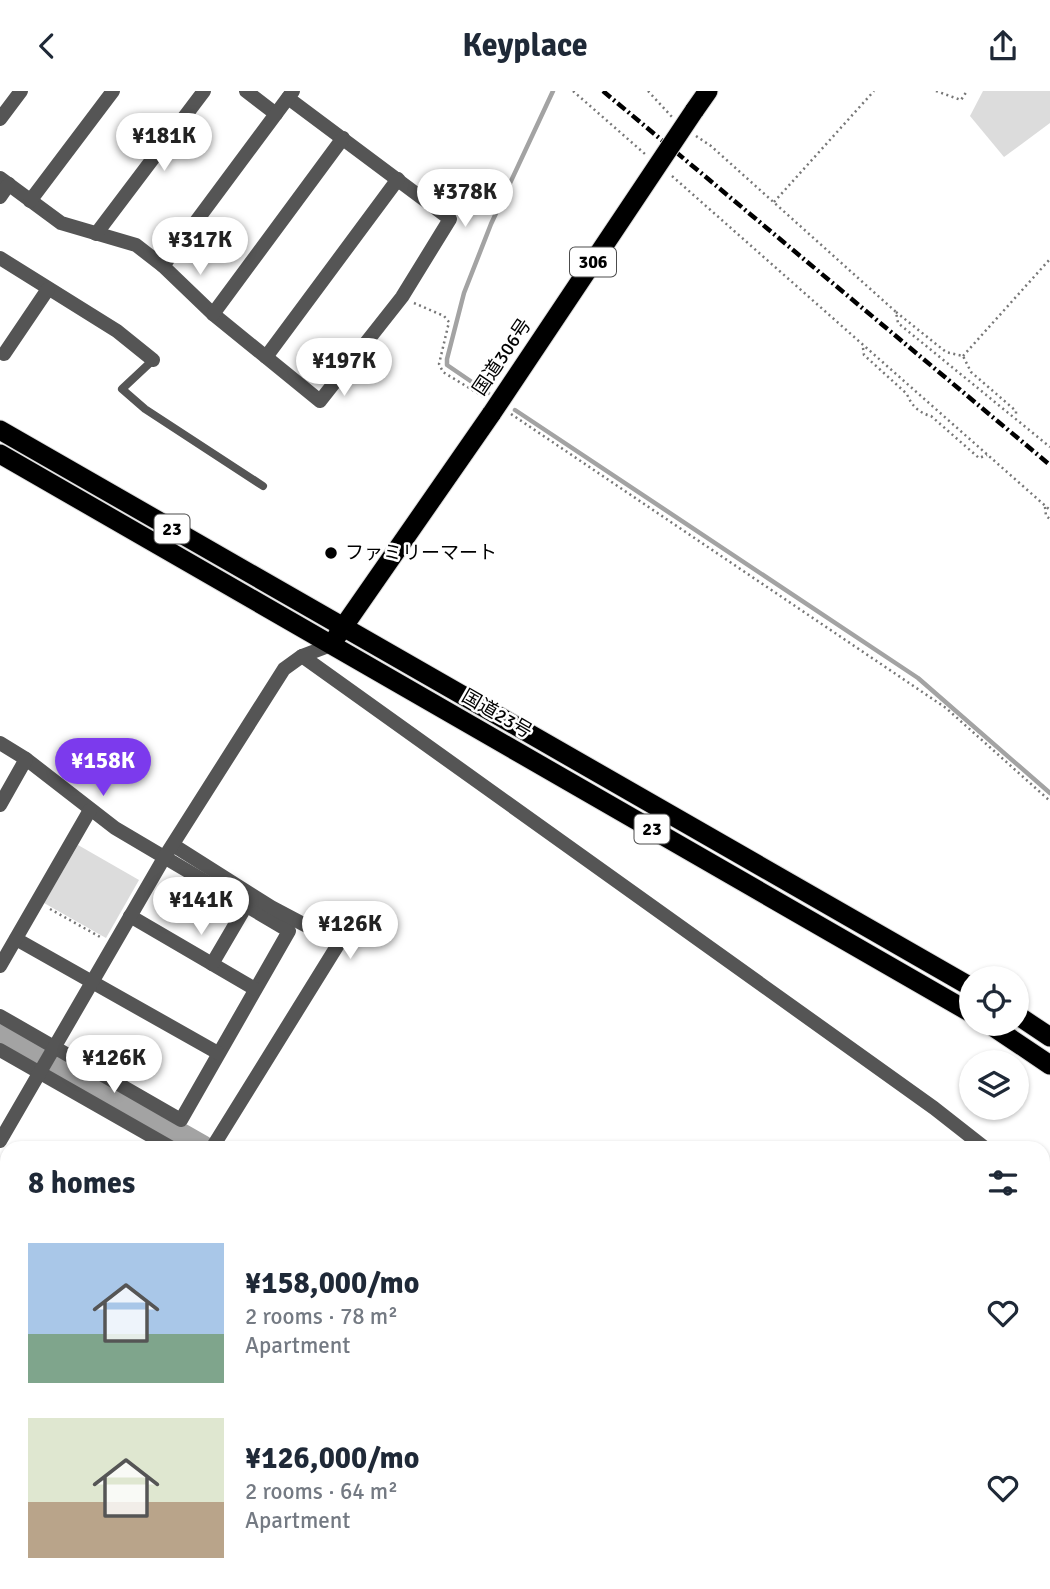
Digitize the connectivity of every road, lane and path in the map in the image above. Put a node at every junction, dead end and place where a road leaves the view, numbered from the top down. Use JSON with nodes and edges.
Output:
{"nodes":[{"id":1,"x":113,"y":91,"type":"edge"},
{"id":2,"x":204,"y":91,"type":"edge"},
{"id":3,"x":246,"y":91,"type":"edge"},
{"id":4,"x":573,"y":91,"type":"edge"},
{"id":5,"x":648,"y":91,"type":"edge"},
{"id":6,"x":708,"y":91,"type":"edge"},
{"id":7,"x":874,"y":91,"type":"edge"},
{"id":8,"x":936,"y":91,"type":"edge"},
{"id":9,"x":967,"y":91,"type":"edge"},
{"id":10,"x":15,"y":93,"type":"edge"},
{"id":11,"x":291,"y":94,"type":"edge"},
{"id":12,"x":276,"y":114,"type":"junction"},
{"id":13,"x":673,"y":118,"type":"dead end"},
{"id":14,"x":0,"y":119,"type":"edge"},
{"id":15,"x":690,"y":134,"type":"dead end"},
{"id":16,"x":343,"y":138,"type":"junction"},
{"id":17,"x":650,"y":158,"type":"dead end"},
{"id":18,"x":671,"y":176,"type":"dead end"},
{"id":19,"x":398,"y":179,"type":"junction"},
{"id":20,"x":4,"y":181,"type":"edge"},
{"id":21,"x":0,"y":197,"type":"edge"},
{"id":22,"x":30,"y":201,"type":"junction"},
{"id":23,"x":774,"y":202,"type":"junction"},
{"id":24,"x":96,"y":235,"type":"junction"},
{"id":25,"x":0,"y":258,"type":"edge"},
{"id":26,"x":1050,"y":259,"type":"edge"},
{"id":27,"x":163,"y":266,"type":"junction"},
{"id":28,"x":48,"y":289,"type":"junction"},
{"id":29,"x":402,"y":297,"type":"junction"},
{"id":30,"x":896,"y":312,"type":"junction"},
{"id":31,"x":213,"y":314,"type":"junction"},
{"id":32,"x":863,"y":346,"type":"junction"},
{"id":33,"x":4,"y":354,"type":"dead end"},
{"id":34,"x":963,"y":356,"type":"junction"},
{"id":35,"x":266,"y":357,"type":"junction"},
{"id":36,"x":153,"y":360,"type":"joint"},
{"id":37,"x":497,"y":409,"type":"junction"},
{"id":38,"x":1016,"y":417,"type":"junction"},
{"id":39,"x":0,"y":430,"type":"edge"},
{"id":40,"x":1050,"y":447,"type":"edge"},
{"id":41,"x":0,"y":454,"type":"edge"},
{"id":42,"x":987,"y":455,"type":"junction"},
{"id":43,"x":263,"y":486,"type":"dead end"},
{"id":44,"x":1045,"y":505,"type":"junction"},
{"id":45,"x":1050,"y":510,"type":"edge"},
{"id":46,"x":1050,"y":519,"type":"edge"},
{"id":47,"x":344,"y":627,"type":"junction"},
{"id":48,"x":331,"y":645,"type":"junction"},
{"id":49,"x":302,"y":656,"type":"junction"},
{"id":50,"x":0,"y":743,"type":"edge"},
{"id":51,"x":26,"y":759,"type":"junction"},
{"id":52,"x":1050,"y":801,"type":"edge"},
{"id":53,"x":0,"y":805,"type":"edge"},
{"id":54,"x":90,"y":810,"type":"junction"},
{"id":55,"x":173,"y":845,"type":"junction"},
{"id":56,"x":164,"y":858,"type":"junction"},
{"id":57,"x":37,"y":902,"type":"junction"},
{"id":58,"x":246,"y":906,"type":"junction"},
{"id":59,"x":130,"y":916,"type":"junction"},
{"id":60,"x":16,"y":939,"type":"junction"},
{"id":61,"x":114,"y":944,"type":"junction"},
{"id":62,"x":212,"y":964,"type":"junction"},
{"id":63,"x":0,"y":965,"type":"edge"},
{"id":64,"x":959,"y":980,"type":"edge"},
{"id":65,"x":92,"y":982,"type":"junction"},
{"id":66,"x":255,"y":989,"type":"junction"},
{"id":67,"x":959,"y":1006,"type":"edge"},
{"id":68,"x":0,"y":1016,"type":"edge"},
{"id":69,"x":1029,"y":1023,"type":"edge"},
{"id":70,"x":1007,"y":1036,"type":"edge"},
{"id":71,"x":1050,"y":1037,"type":"edge"},
{"id":72,"x":52,"y":1049,"type":"junction"},
{"id":73,"x":0,"y":1050,"type":"edge"},
{"id":74,"x":218,"y":1053,"type":"junction"},
{"id":75,"x":1050,"y":1065,"type":"edge"},
{"id":76,"x":40,"y":1070,"type":"junction"},
{"id":77,"x":1,"y":1141,"type":"edge"},
{"id":78,"x":160,"y":1141,"type":"edge"},
{"id":79,"x":216,"y":1141,"type":"edge"},
{"id":80,"x":976,"y":1141,"type":"edge"}],
"edges":[{"from":1,"to":22,"type":"street"},
{"from":2,"to":24,"type":"street"},
{"from":3,"to":12,"type":"street"},
{"from":4,"to":17,"type":"path"},
{"from":5,"to":13,"type":"path"},
{"from":6,"to":37,"type":"highway","name":"国道306号","number":"306","bridge":true},
{"from":7,"to":23,"type":"path"},
{"from":8,"to":9,"type":"path"},
{"from":10,"to":14,"type":"street"},
{"from":11,"to":12,"type":"street"},
{"from":11,"to":16,"type":"street"},
{"from":12,"to":27,"type":"street"},
{"from":15,"to":23,"type":"path"},
{"from":16,"to":19,"type":"street"},
{"from":16,"to":31,"type":"street"},
{"from":18,"to":32,"type":"path"},
{"from":19,"to":29,"type":"street"},
{"from":19,"to":35,"type":"street"},
{"from":20,"to":21,"type":"street"},
{"from":20,"to":22,"type":"street"},
{"from":22,"to":24,"type":"street"},
{"from":23,"to":30,"type":"path"},
{"from":24,"to":27,"type":"street"},
{"from":25,"to":28,"type":"street"},
{"from":26,"to":34,"type":"path"},
{"from":27,"to":31,"type":"street"},
{"from":28,"to":33,"type":"street"},
{"from":28,"to":36,"type":"street"},
{"from":29,"to":35,"type":"street"},
{"from":29,"to":37,"type":"path"},
{"from":30,"to":34,"type":"path"},
{"from":30,"to":38,"type":"path"},
{"from":31,"to":35,"type":"street"},
{"from":32,"to":42,"type":"path"},
{"from":32,"to":42,"type":"path"},
{"from":34,"to":38,"type":"path"},
{"from":36,"to":43,"type":"lane"},
{"from":37,"to":47,"type":"highway","name":"国道306号","number":"306"},
{"from":37,"to":52,"type":"path"},
{"from":38,"to":40,"type":"path"},
{"from":39,"to":47,"type":"highway","name":"国道23号","number":"23"},
{"from":41,"to":48,"type":"highway","name":"国道23号","number":"23"},
{"from":42,"to":44,"type":"path"},
{"from":44,"to":45,"type":"path"},
{"from":44,"to":46,"type":"path"},
{"from":47,"to":48,"type":"highway","name":"国道306号","number":"306"},
{"from":47,"to":64,"type":"highway","name":"国道23号","number":"23"},
{"from":48,"to":49,"type":"street"},
{"from":48,"to":67,"type":"highway","name":"国道23号","number":"23"},
{"from":49,"to":55,"type":"street"},
{"from":49,"to":80,"type":"street"},
{"from":50,"to":51,"type":"street"},
{"from":51,"to":53,"type":"street"},
{"from":51,"to":54,"type":"street"},
{"from":54,"to":56,"type":"street"},
{"from":54,"to":57,"type":"street"},
{"from":55,"to":56,"type":"street"},
{"from":55,"to":79,"type":"street"},
{"from":56,"to":58,"type":"street"},
{"from":56,"to":59,"type":"street"},
{"from":57,"to":60,"type":"street"},
{"from":57,"to":61,"type":"path"},
{"from":58,"to":62,"type":"street"},
{"from":58,"to":66,"type":"street"},
{"from":59,"to":61,"type":"street"},
{"from":59,"to":62,"type":"street"},
{"from":60,"to":63,"type":"street"},
{"from":60,"to":65,"type":"street"},
{"from":61,"to":65,"type":"street"},
{"from":62,"to":66,"type":"street"},
{"from":65,"to":72,"type":"street"},
{"from":65,"to":74,"type":"street"},
{"from":66,"to":74,"type":"street"},
{"from":68,"to":72,"type":"street"},
{"from":69,"to":71,"type":"highway"},
{"from":70,"to":75,"type":"highway"},
{"from":72,"to":74,"type":"street"},
{"from":72,"to":76,"type":"street"},
{"from":73,"to":76,"type":"street"},
{"from":76,"to":77,"type":"street"},
{"from":76,"to":78,"type":"street"}]}
